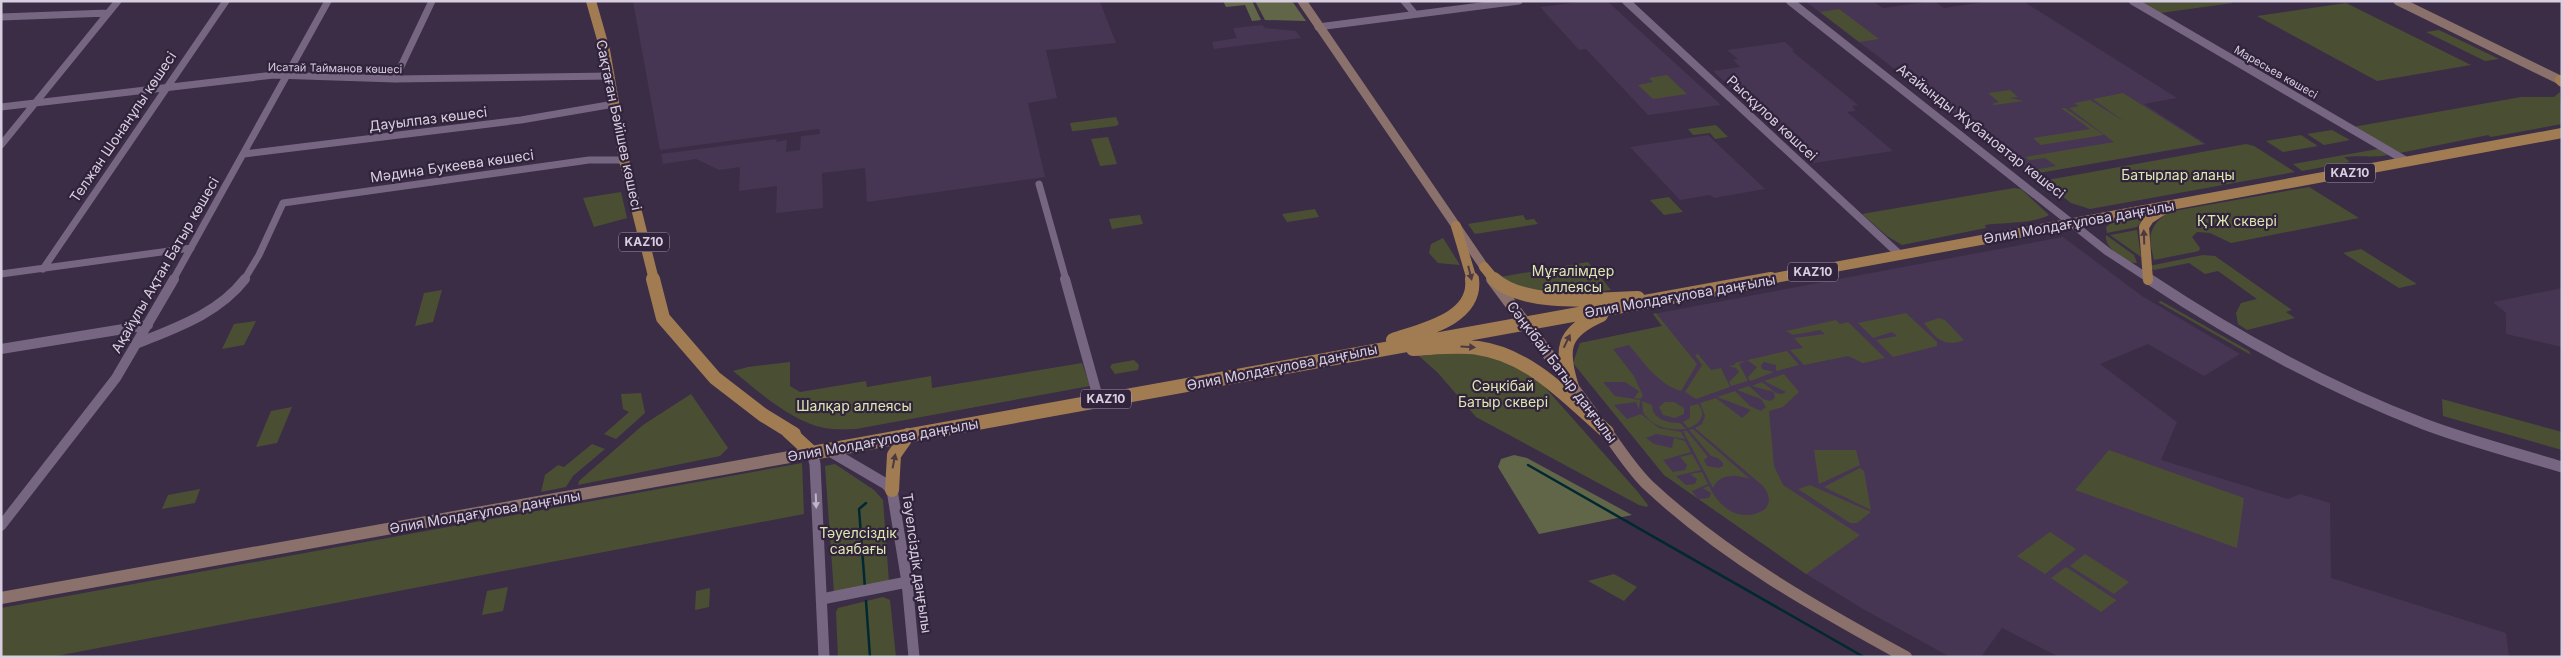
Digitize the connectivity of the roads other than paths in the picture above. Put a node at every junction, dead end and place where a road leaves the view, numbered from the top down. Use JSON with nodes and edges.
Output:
{"nodes":[{"id":1,"x":118,"y":1,"type":"edge"},
{"id":2,"x":226,"y":1,"type":"edge"},
{"id":3,"x":328,"y":1,"type":"edge"},
{"id":4,"x":432,"y":1,"type":"edge"},
{"id":5,"x":591,"y":1,"type":"edge"},
{"id":6,"x":1302,"y":1,"type":"edge"},
{"id":7,"x":1404,"y":1,"type":"edge"},
{"id":8,"x":1519,"y":1,"type":"edge"},
{"id":9,"x":1626,"y":1,"type":"edge"},
{"id":10,"x":1790,"y":1,"type":"edge"},
{"id":11,"x":2133,"y":1,"type":"edge"},
{"id":12,"x":2398,"y":1,"type":"edge"},
{"id":13,"x":2413,"y":1,"type":"edge"},
{"id":14,"x":108,"y":13,"type":"junction"},
{"id":15,"x":1415,"y":14,"type":"junction"},
{"id":16,"x":1,"y":17,"type":"edge"},
{"id":17,"x":1318,"y":27,"type":"junction"},
{"id":18,"x":287,"y":75,"type":"junction"},
{"id":19,"x":610,"y":76,"type":"junction"},
{"id":20,"x":395,"y":79,"type":"junction"},
{"id":21,"x":2561,"y":79,"type":"edge"},
{"id":22,"x":165,"y":87,"type":"junction"},
{"id":23,"x":35,"y":103,"type":"junction"},
{"id":24,"x":614,"y":104,"type":"junction"},
{"id":25,"x":1,"y":107,"type":"edge"},
{"id":26,"x":2562,"y":133,"type":"edge"},
{"id":27,"x":1,"y":145,"type":"edge"},
{"id":28,"x":244,"y":154,"type":"junction"},
{"id":29,"x":624,"y":160,"type":"junction"},
{"id":30,"x":2408,"y":162,"type":"junction"},
{"id":31,"x":1039,"y":184,"type":"dead end"},
{"id":32,"x":2169,"y":206,"type":"junction"},
{"id":33,"x":2072,"y":223,"type":"junction"},
{"id":34,"x":1456,"y":226,"type":"junction"},
{"id":35,"x":191,"y":248,"type":"junction"},
{"id":36,"x":1900,"y":255,"type":"junction"},
{"id":37,"x":1484,"y":268,"type":"junction"},
{"id":38,"x":43,"y":269,"type":"junction"},
{"id":39,"x":1,"y":274,"type":"edge"},
{"id":40,"x":2148,"y":280,"type":"junction"},
{"id":41,"x":1673,"y":298,"type":"junction"},
{"id":42,"x":1647,"y":302,"type":"junction"},
{"id":43,"x":1524,"y":323,"type":"junction"},
{"id":44,"x":148,"y":325,"type":"junction"},
{"id":45,"x":136,"y":344,"type":"junction"},
{"id":46,"x":1,"y":349,"type":"edge"},
{"id":47,"x":1358,"y":352,"type":"junction"},
{"id":48,"x":1572,"y":387,"type":"junction"},
{"id":49,"x":1099,"y":401,"type":"junction"},
{"id":50,"x":788,"y":431,"type":"junction"},
{"id":51,"x":1607,"y":432,"type":"junction"},
{"id":52,"x":908,"y":436,"type":"junction"},
{"id":53,"x":828,"y":450,"type":"junction"},
{"id":54,"x":812,"y":453,"type":"junction"},
{"id":55,"x":2562,"y":467,"type":"edge"},
{"id":56,"x":892,"y":490,"type":"junction"},
{"id":57,"x":1,"y":526,"type":"edge"},
{"id":58,"x":907,"y":582,"type":"junction"},
{"id":59,"x":1,"y":598,"type":"edge"},
{"id":60,"x":822,"y":599,"type":"junction"},
{"id":61,"x":824,"y":657,"type":"edge"},
{"id":62,"x":914,"y":657,"type":"edge"},
{"id":63,"x":1906,"y":657,"type":"edge"}],
"edges":[{"from":1,"to":14,"type":"street"},
{"from":2,"to":22,"type":"street","name":"Телжан Шонанұлы көшесі"},
{"from":3,"to":18,"type":"street","name":"Ақайұлы Ақтан Батыр көшесі"},
{"from":4,"to":20,"type":"street"},
{"from":5,"to":19,"type":"main road","name":"Сақтаған Бәйішев көшесі","number":"KAZ10"},
{"from":6,"to":17,"type":"main road","name":"Сәңкібай Батыр даңғылы"},
{"from":7,"to":15,"type":"street"},
{"from":8,"to":15,"type":"street"},
{"from":9,"to":36,"type":"street","name":"Рысқұлов көшсеі"},
{"from":10,"to":33,"type":"street","name":"Ағайынды Жұбановтар көшесі"},
{"from":11,"to":30,"type":"street","name":"Маресьев көшесі"},
{"from":12,"to":21,"type":"main road"},
{"from":13,"to":21,"type":"main road"},
{"from":14,"to":16,"type":"street"},
{"from":14,"to":23,"type":"street"},
{"from":15,"to":17,"type":"street"},
{"from":17,"to":34,"type":"main road","name":"Сәңкібай Батыр даңғылы"},
{"from":18,"to":20,"type":"street","name":"Исатай Тайманов көшесі"},
{"from":18,"to":22,"type":"street","name":"Исатай Тайманов көшесі"},
{"from":18,"to":28,"type":"street","name":"Ақайұлы Ақтан Батыр көшесі"},
{"from":19,"to":20,"type":"street","name":"Исатай Тайманов көшесі"},
{"from":19,"to":24,"type":"main road","name":"Сақтаған Бәйішев көшесі","number":"KAZ10"},
{"from":22,"to":23,"type":"street","name":"Исатай Тайманов көшесі"},
{"from":22,"to":38,"type":"street","name":"Телжан Шонанұлы көшесі"},
{"from":23,"to":25,"type":"street","name":"Исатай Тайманов көшесі"},
{"from":23,"to":27,"type":"street"},
{"from":24,"to":28,"type":"street","name":"Дауылпаз көшесі"},
{"from":24,"to":29,"type":"main road","name":"Сақтаған Бәйішев көшесі","number":"KAZ10"},
{"from":26,"to":30,"type":"main road","name":"Әлия Молдағұлова даңғылы","number":"KAZ10"},
{"from":28,"to":35,"type":"street","name":"Ақайұлы Ақтан Батыр көшесі"},
{"from":29,"to":45,"type":"street","name":"Мәдина Букеева көшесі"},
{"from":29,"to":50,"type":"main road","name":"Сақтаған Бәйішев көшесі","number":"KAZ10"},
{"from":30,"to":32,"type":"main road","name":"Әлия Молдағұлова даңғылы","number":"KAZ10"},
{"from":31,"to":49,"type":"street"},
{"from":32,"to":33,"type":"main road","name":"Әлия Молдағұлова даңғылы","number":"KAZ10"},
{"from":40,"to":32,"type":"main road","one_way":true},
{"from":33,"to":36,"type":"main road","name":"Әлия Молдағұлова даңғылы","number":"KAZ10"},
{"from":33,"to":40,"type":"street","name":"Ағайынды Жұбановтар көшесі"},
{"from":34,"to":37,"type":"main road","name":"Сәңкібай Батыр даңғылы"},
{"from":34,"to":47,"type":"main road","one_way":true},
{"from":35,"to":38,"type":"street"},
{"from":35,"to":44,"type":"street","name":"Ақайұлы Ақтан Батыр көшесі"},
{"from":36,"to":41,"type":"main road","name":"Әлия Молдағұлова даңғылы","number":"KAZ10"},
{"from":37,"to":41,"type":"main road"},
{"from":37,"to":43,"type":"main road","name":"Сәңкібай Батыр даңғылы"},
{"from":38,"to":39,"type":"street"},
{"from":40,"to":55,"type":"street","name":"Ағайынды Жұбановтар көшесі"},
{"from":41,"to":42,"type":"main road","name":"Әлия Молдағұлова даңғылы","number":"KAZ10"},
{"from":42,"to":43,"type":"main road","name":"Әлия Молдағұлова даңғылы","number":"KAZ10"},
{"from":48,"to":42,"type":"main road","one_way":true},
{"from":43,"to":47,"type":"main road","name":"Әлия Молдағұлова даңғылы","number":"KAZ10"},
{"from":43,"to":48,"type":"main road","name":"Сәңкібай Батыр даңғылы"},
{"from":44,"to":45,"type":"street","name":"Ақайұлы Ақтан Батыр көшесі"},
{"from":44,"to":46,"type":"street"},
{"from":45,"to":57,"type":"street","name":"Ақайұлы Ақтан Батыр көшесі"},
{"from":47,"to":49,"type":"main road","name":"Әлия Молдағұлова даңғылы","number":"KAZ10"},
{"from":47,"to":51,"type":"main road","one_way":true},
{"from":48,"to":51,"type":"main road","name":"Сәңкібай Батыр даңғылы"},
{"from":49,"to":52,"type":"main road","name":"Әлия Молдағұлова даңғылы","number":"KAZ10"},
{"from":50,"to":53,"type":"main road","name":"Сақтаған Бәйішев көшесі","number":"KAZ10"},
{"from":50,"to":54,"type":"main road","name":"Сақтаған Бәйішев көшесі","number":"KAZ10"},
{"from":51,"to":63,"type":"main road","name":"Сәңкібай Батыр даңғылы"},
{"from":52,"to":53,"type":"main road","name":"Әлия Молдағұлова даңғылы","number":"KAZ10"},
{"from":56,"to":52,"type":"main road","one_way":true},
{"from":53,"to":54,"type":"main road","name":"Әлия Молдағұлова даңғылы","number":"KAZ10"},
{"from":53,"to":56,"type":"street","name":"Тәуелсіздік даңғылы"},
{"from":54,"to":59,"type":"main road","name":"Әлия Молдағұлова даңғылы"},
{"from":54,"to":60,"type":"street","one_way":true},
{"from":56,"to":58,"type":"street","name":"Тәуелсіздік даңғылы"},
{"from":58,"to":60,"type":"street"},
{"from":58,"to":62,"type":"street","name":"Тәуелсіздік даңғылы"},
{"from":60,"to":61,"type":"street"}]}
